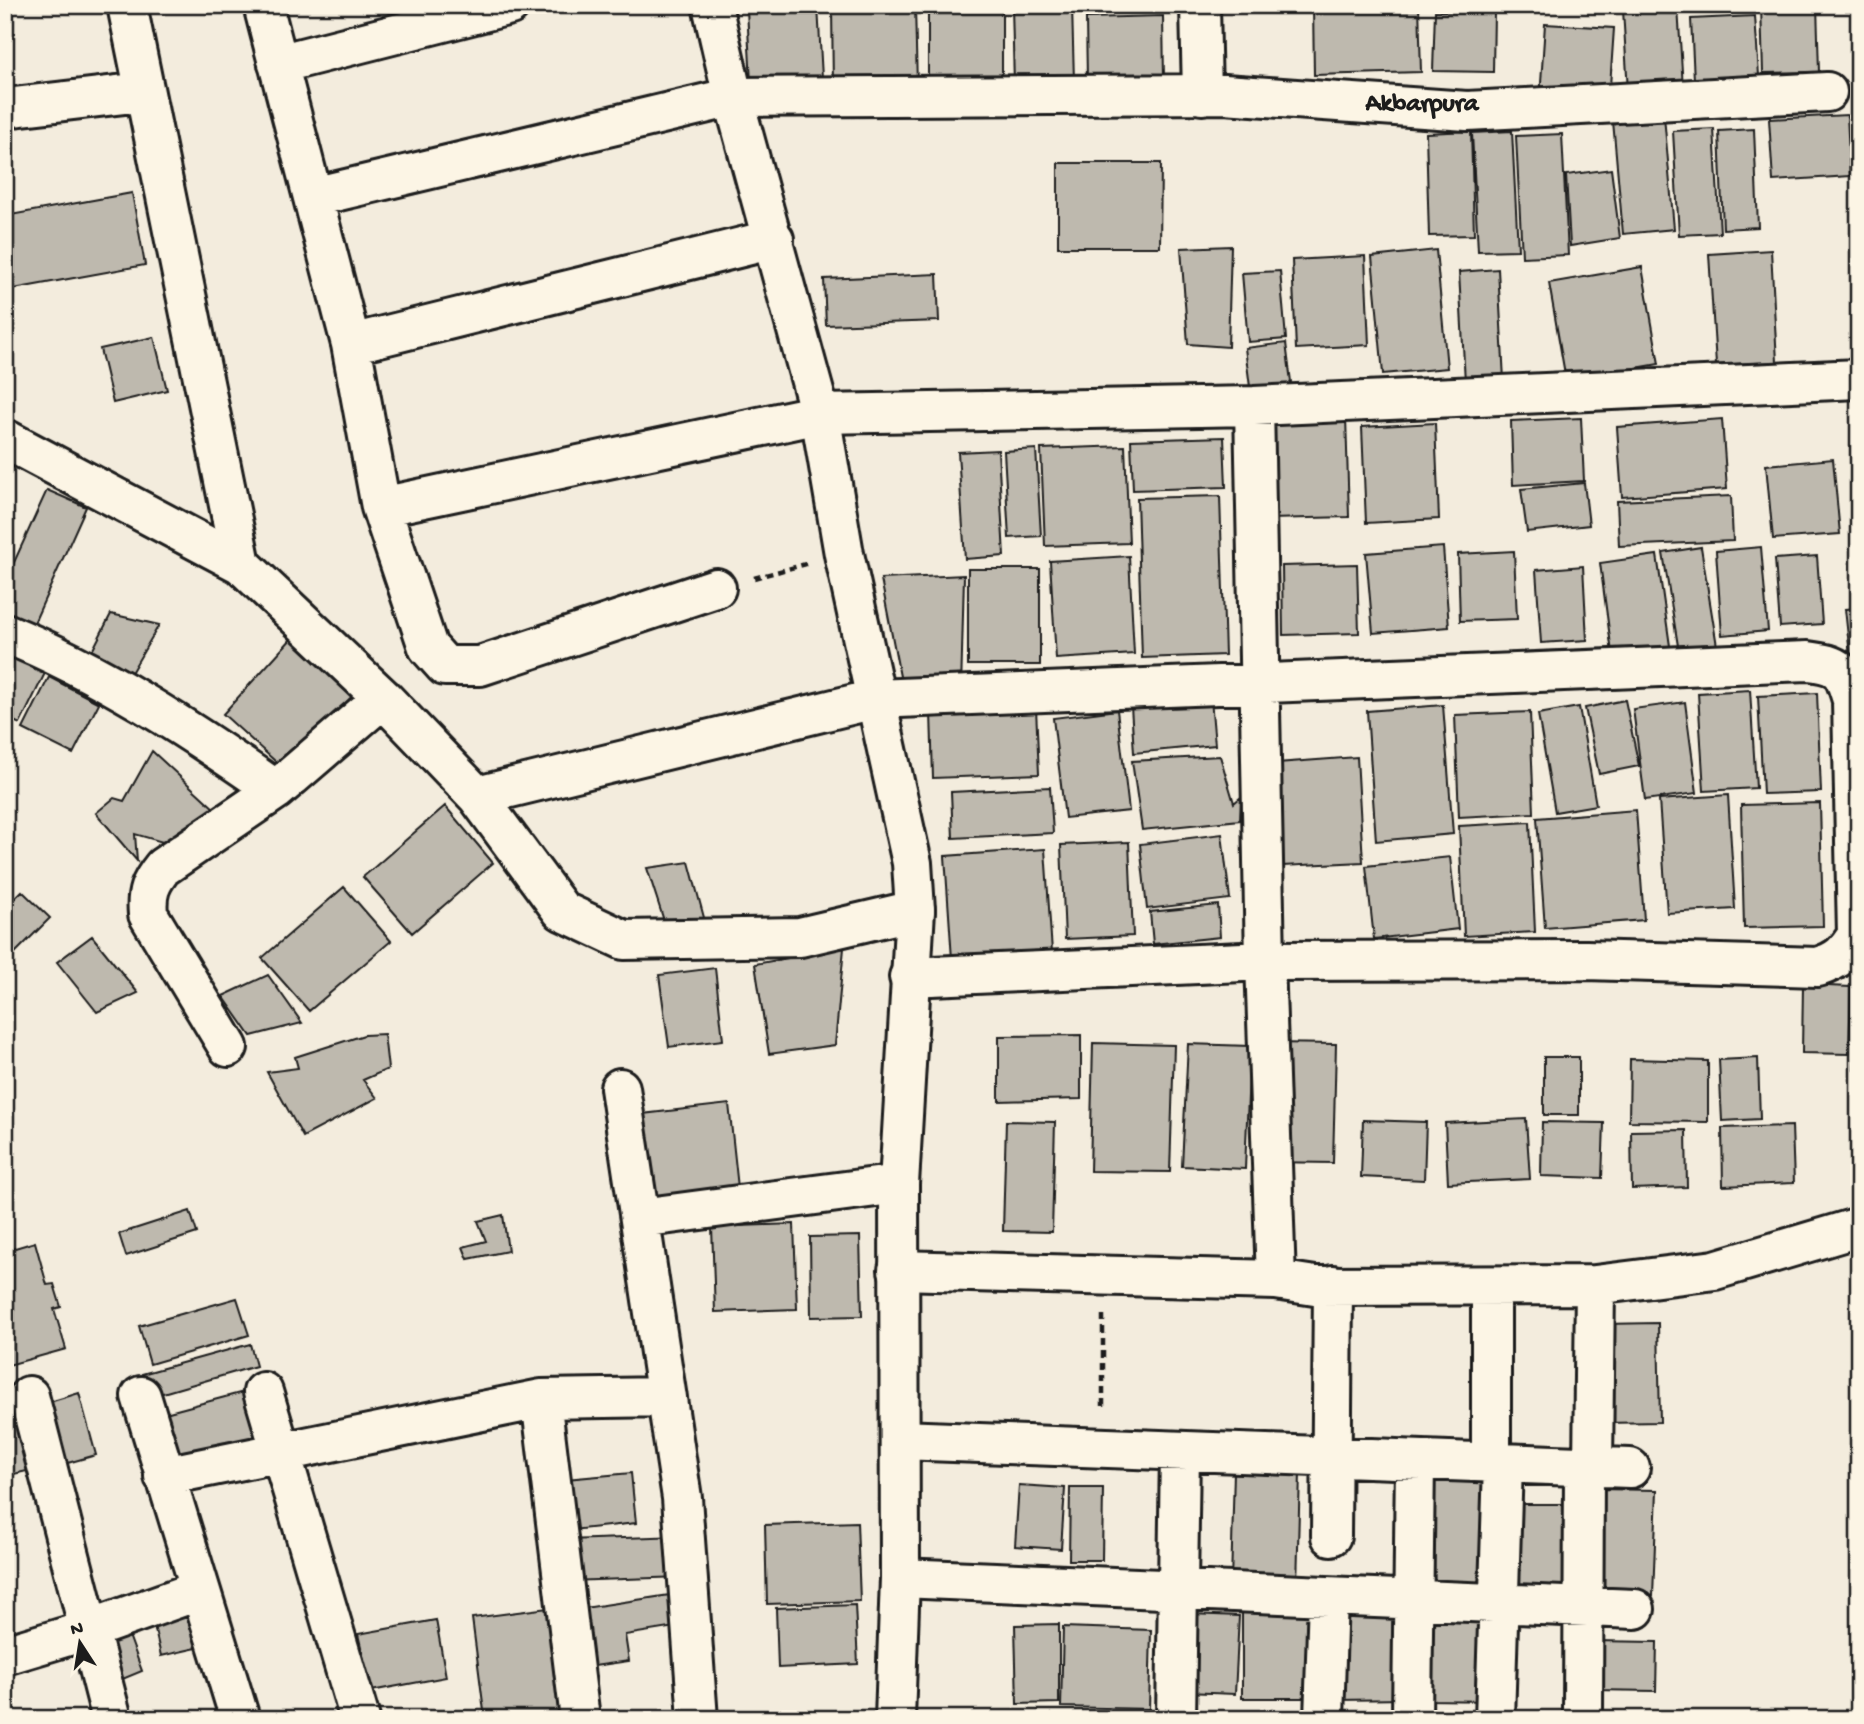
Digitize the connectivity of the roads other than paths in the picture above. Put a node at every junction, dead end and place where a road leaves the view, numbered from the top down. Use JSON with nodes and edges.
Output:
{"nodes":[{"id":1,"x":127,"y":5,"type":"edge"},
{"id":2,"x":263,"y":5,"type":"edge"},
{"id":3,"x":510,"y":5,"type":"edge"},
{"id":4,"x":712,"y":5,"type":"edge"},
{"id":5,"x":1200,"y":5,"type":"edge"},
{"id":6,"x":278,"y":64,"type":"junction"},
{"id":7,"x":142,"y":92,"type":"junction"},
{"id":8,"x":1827,"y":92,"type":"dead end"},
{"id":9,"x":1202,"y":95,"type":"junction"},
{"id":10,"x":733,"y":97,"type":"junction"},
{"id":11,"x":5,"y":108,"type":"edge"},
{"id":12,"x":313,"y":197,"type":"junction"},
{"id":13,"x":774,"y":239,"type":"junction"},
{"id":14,"x":351,"y":344,"type":"junction"},
{"id":15,"x":1859,"y":379,"type":"edge"},
{"id":16,"x":1254,"y":406,"type":"junction"},
{"id":17,"x":820,"y":414,"type":"junction"},
{"id":18,"x":5,"y":439,"type":"edge"},
{"id":19,"x":381,"y":507,"type":"junction"},
{"id":20,"x":240,"y":564,"type":"junction"},
{"id":21,"x":716,"y":588,"type":"road end"},
{"id":22,"x":5,"y":633,"type":"edge"},
{"id":23,"x":1258,"y":683,"type":"junction"},
{"id":24,"x":383,"y":698,"type":"junction"},
{"id":25,"x":875,"y":699,"type":"junction"},
{"id":26,"x":276,"y":790,"type":"junction"},
{"id":27,"x":477,"y":796,"type":"junction"},
{"id":28,"x":915,"y":910,"type":"junction"},
{"id":29,"x":1265,"y":961,"type":"junction"},
{"id":30,"x":909,"y":976,"type":"junction"},
{"id":31,"x":228,"y":1047,"type":"dead end"},
{"id":32,"x":621,"y":1088,"type":"dead end"},
{"id":33,"x":900,"y":1184,"type":"junction"},
{"id":34,"x":640,"y":1219,"type":"junction"},
{"id":35,"x":1859,"y":1227,"type":"edge"},
{"id":36,"x":898,"y":1270,"type":"junction"},
{"id":37,"x":1276,"y":1280,"type":"junction"},
{"id":38,"x":1333,"y":1285,"type":"junction"},
{"id":39,"x":1595,"y":1285,"type":"junction"},
{"id":40,"x":1491,"y":1286,"type":"junction"},
{"id":41,"x":263,"y":1392,"type":"dead end"},
{"id":42,"x":29,"y":1396,"type":"dead end"},
{"id":43,"x":141,"y":1396,"type":"dead end"},
{"id":44,"x":667,"y":1397,"type":"junction"},
{"id":45,"x":541,"y":1399,"type":"junction"},
{"id":46,"x":900,"y":1440,"type":"junction"},
{"id":47,"x":1180,"y":1452,"type":"junction"},
{"id":48,"x":281,"y":1454,"type":"junction"},
{"id":49,"x":1331,"y":1456,"type":"junction"},
{"id":50,"x":1415,"y":1460,"type":"junction"},
{"id":51,"x":1497,"y":1463,"type":"junction"},
{"id":52,"x":1602,"y":1467,"type":"junction"},
{"id":53,"x":164,"y":1476,"type":"junction"},
{"id":54,"x":1331,"y":1536,"type":"dead end"},
{"id":55,"x":900,"y":1578,"type":"junction"},
{"id":56,"x":200,"y":1590,"type":"junction"},
{"id":57,"x":1179,"y":1591,"type":"junction"},
{"id":58,"x":1328,"y":1597,"type":"junction"},
{"id":59,"x":1416,"y":1601,"type":"junction"},
{"id":60,"x":1500,"y":1604,"type":"junction"},
{"id":61,"x":1583,"y":1607,"type":"junction"},
{"id":62,"x":1635,"y":1609,"type":"dead end"},
{"id":63,"x":88,"y":1630,"type":"junction"},
{"id":64,"x":5,"y":1655,"type":"edge"},
{"id":65,"x":112,"y":1719,"type":"edge"},
{"id":66,"x":240,"y":1719,"type":"edge"},
{"id":67,"x":360,"y":1719,"type":"edge"},
{"id":68,"x":580,"y":1719,"type":"edge"},
{"id":69,"x":698,"y":1719,"type":"edge"},
{"id":70,"x":895,"y":1719,"type":"edge"},
{"id":71,"x":1176,"y":1719,"type":"edge"},
{"id":72,"x":1324,"y":1719,"type":"edge"},
{"id":73,"x":1412,"y":1719,"type":"edge"},
{"id":74,"x":1495,"y":1719,"type":"edge"},
{"id":75,"x":1583,"y":1719,"type":"edge"}],
"edges":[{"from":1,"to":7,"type":"street"},
{"from":2,"to":6,"type":"street"},
{"from":3,"to":6,"type":"street"},
{"from":4,"to":10,"type":"street"},
{"from":5,"to":9,"type":"street"},
{"from":6,"to":12,"type":"street"},
{"from":7,"to":11,"type":"street"},
{"from":7,"to":20,"type":"street"},
{"from":8,"to":9,"type":"street"},
{"from":9,"to":10,"type":"street"},
{"from":10,"to":12,"type":"street"},
{"from":10,"to":13,"type":"street"},
{"from":12,"to":14,"type":"street"},
{"from":13,"to":14,"type":"street"},
{"from":13,"to":17,"type":"street"},
{"from":14,"to":19,"type":"street"},
{"from":15,"to":16,"type":"street"},
{"from":16,"to":17,"type":"street"},
{"from":16,"to":23,"type":"street"},
{"from":17,"to":19,"type":"street"},
{"from":17,"to":25,"type":"street"},
{"from":18,"to":20,"type":"street"},
{"from":19,"to":21,"type":"street"},
{"from":20,"to":24,"type":"street"},
{"from":22,"to":26,"type":"street"},
{"from":23,"to":25,"type":"street"},
{"from":23,"to":29,"type":"street"},
{"from":23,"to":29,"type":"street"},
{"from":24,"to":26,"type":"street"},
{"from":24,"to":27,"type":"street"},
{"from":25,"to":27,"type":"street"},
{"from":25,"to":28,"type":"street"},
{"from":26,"to":31,"type":"street"},
{"from":27,"to":28,"type":"street"},
{"from":28,"to":30,"type":"street"},
{"from":29,"to":30,"type":"street"},
{"from":29,"to":37,"type":"street"},
{"from":30,"to":33,"type":"street"},
{"from":32,"to":34,"type":"street"},
{"from":33,"to":34,"type":"street"},
{"from":33,"to":36,"type":"street"},
{"from":34,"to":44,"type":"street"},
{"from":35,"to":39,"type":"street"},
{"from":36,"to":37,"type":"street"},
{"from":36,"to":46,"type":"street"},
{"from":37,"to":38,"type":"street"},
{"from":38,"to":40,"type":"street"},
{"from":38,"to":49,"type":"street"},
{"from":39,"to":40,"type":"street"},
{"from":39,"to":52,"type":"street"},
{"from":40,"to":51,"type":"street"},
{"from":41,"to":48,"type":"street"},
{"from":42,"to":63,"type":"street"},
{"from":43,"to":53,"type":"street"},
{"from":44,"to":45,"type":"street"},
{"from":44,"to":69,"type":"street"},
{"from":45,"to":48,"type":"street"},
{"from":45,"to":68,"type":"street"},
{"from":46,"to":47,"type":"street"},
{"from":46,"to":55,"type":"street"},
{"from":47,"to":49,"type":"street"},
{"from":47,"to":57,"type":"street"},
{"from":48,"to":53,"type":"street"},
{"from":48,"to":67,"type":"street"},
{"from":49,"to":50,"type":"street"},
{"from":49,"to":54,"type":"street"},
{"from":50,"to":51,"type":"street"},
{"from":50,"to":59,"type":"street"},
{"from":51,"to":52,"type":"street"},
{"from":51,"to":60,"type":"street"},
{"from":52,"to":61,"type":"street"},
{"from":53,"to":56,"type":"street"},
{"from":55,"to":57,"type":"street"},
{"from":55,"to":70,"type":"street"},
{"from":56,"to":63,"type":"street"},
{"from":56,"to":66,"type":"street"},
{"from":57,"to":58,"type":"street"},
{"from":57,"to":71,"type":"street"},
{"from":58,"to":59,"type":"street"},
{"from":58,"to":72,"type":"street"},
{"from":59,"to":60,"type":"street"},
{"from":59,"to":73,"type":"street"},
{"from":60,"to":61,"type":"street"},
{"from":60,"to":74,"type":"street"},
{"from":61,"to":62,"type":"street"},
{"from":61,"to":75,"type":"street"},
{"from":63,"to":64,"type":"street"},
{"from":63,"to":65,"type":"street"}]}
